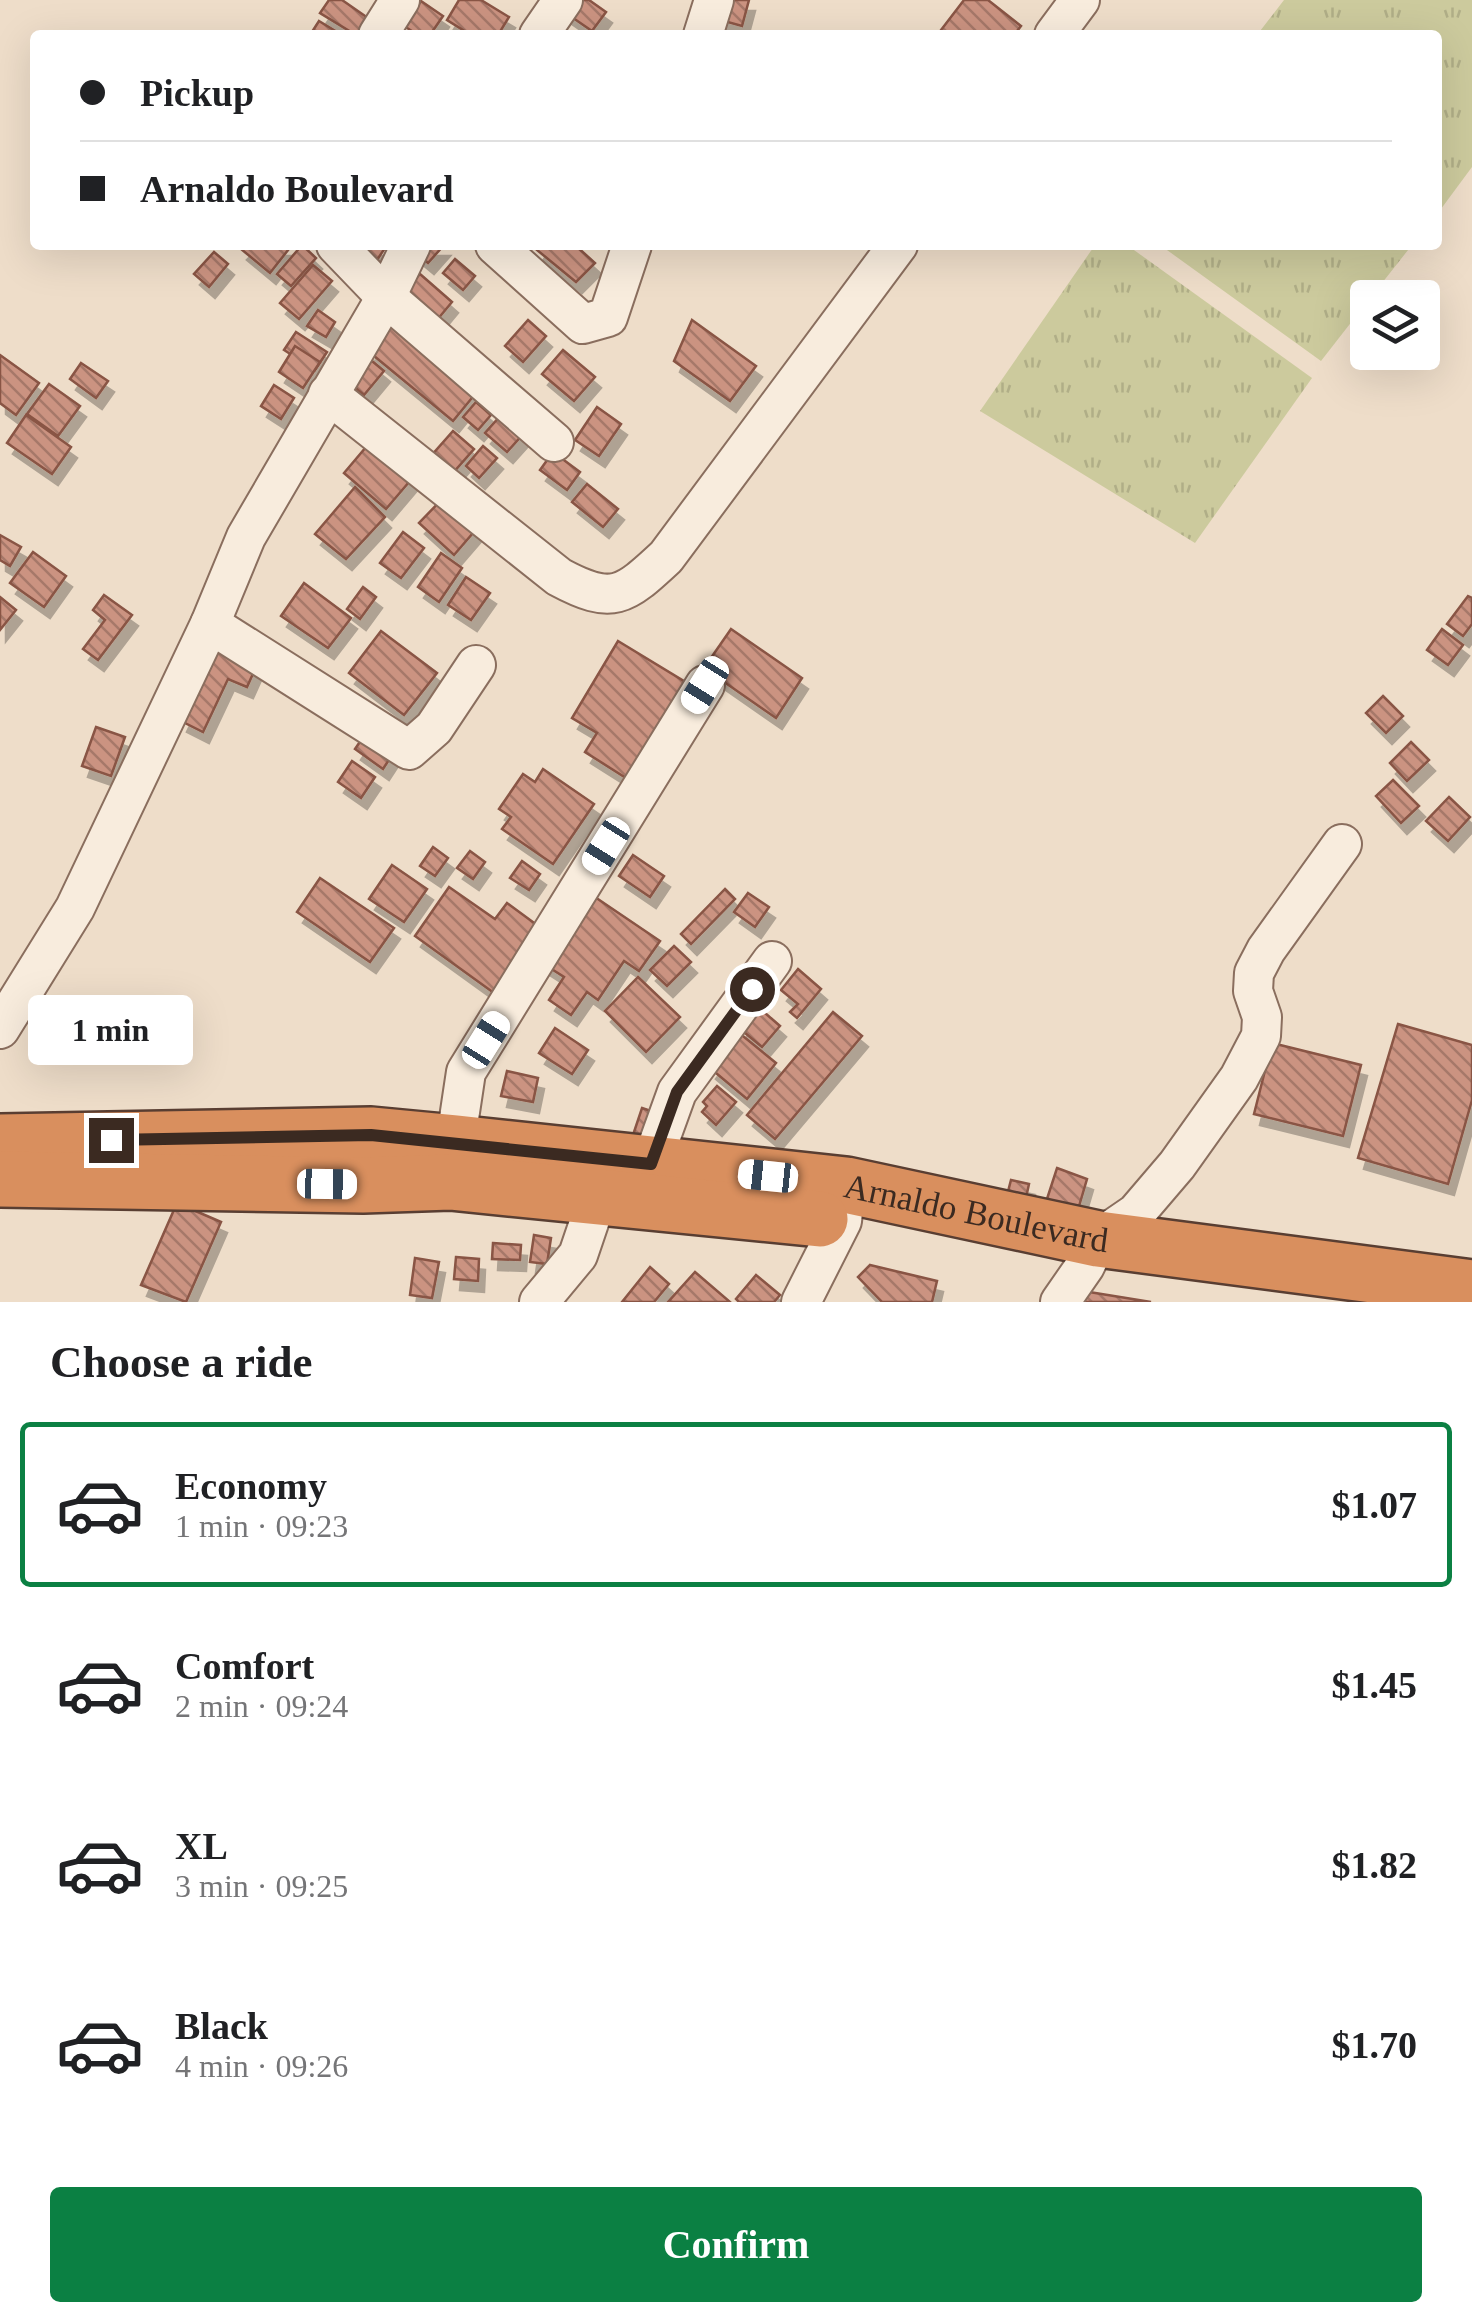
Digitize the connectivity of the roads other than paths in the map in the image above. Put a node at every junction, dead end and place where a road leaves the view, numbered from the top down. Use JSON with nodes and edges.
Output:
{"nodes":[{"id":1,"x":400,"y":0,"type":"edge"},
{"id":2,"x":563,"y":0,"type":"edge"},
{"id":3,"x":714,"y":0,"type":"edge"},
{"id":4,"x":1080,"y":0,"type":"edge"},
{"id":5,"x":381,"y":30,"type":"edge"},
{"id":6,"x":542,"y":30,"type":"edge"},
{"id":7,"x":705,"y":30,"type":"edge"},
{"id":8,"x":1058,"y":30,"type":"edge"},
{"id":9,"x":341,"y":250,"type":"edge"},
{"id":10,"x":409,"y":250,"type":"edge"},
{"id":11,"x":501,"y":250,"type":"edge"},
{"id":12,"x":630,"y":250,"type":"edge"},
{"id":13,"x":894,"y":250,"type":"edge"},
{"id":14,"x":386,"y":297,"type":"junction"},
{"id":15,"x":328,"y":394,"type":"junction"},
{"id":16,"x":554,"y":442,"type":"dead end"},
{"id":17,"x":210,"y":624,"type":"junction"},
{"id":18,"x":476,"y":664,"type":"dead end"},
{"id":19,"x":705,"y":685,"type":"dead end"},
{"id":20,"x":1342,"y":844,"type":"dead end"},
{"id":21,"x":772,"y":961,"type":"dead end"},
{"id":22,"x":0,"y":1029,"type":"edge"},
{"id":23,"x":0,"y":1142,"type":"edge"},
{"id":24,"x":452,"y":1162,"type":"junction"},
{"id":25,"x":651,"y":1164,"type":"junction"},
{"id":26,"x":0,"y":1179,"type":"edge"},
{"id":27,"x":597,"y":1200,"type":"junction"},
{"id":28,"x":844,"y":1203,"type":"junction"},
{"id":29,"x":1081,"y":1269,"type":"edge"},
{"id":30,"x":1463,"y":1292,"type":"edge"},
{"id":31,"x":539,"y":1302,"type":"edge"},
{"id":32,"x":801,"y":1302,"type":"edge"},
{"id":33,"x":1296,"y":1302,"type":"edge"}],
"edges":[{"from":1,"to":5,"type":"street"},
{"from":2,"to":6,"type":"street"},
{"from":3,"to":7,"type":"street"},
{"from":4,"to":8,"type":"street"},
{"from":9,"to":14,"type":"street"},
{"from":10,"to":14,"type":"street"},
{"from":11,"to":12,"type":"street"},
{"from":13,"to":15,"type":"street"},
{"from":14,"to":15,"type":"street"},
{"from":14,"to":16,"type":"street"},
{"from":15,"to":17,"type":"street"},
{"from":17,"to":18,"type":"street"},
{"from":17,"to":22,"type":"street"},
{"from":19,"to":24,"type":"street"},
{"from":20,"to":29,"type":"street"},
{"from":21,"to":25,"type":"street"},
{"from":23,"to":24,"type":"highway","name":"Arnaldo Boulevard"},
{"from":24,"to":25,"type":"highway","name":"Arnaldo Boulevard"},
{"from":24,"to":26,"type":"highway","name":"Arnaldo Boulevard"},
{"from":24,"to":27,"type":"highway","name":"Arnaldo Boulevard"},
{"from":25,"to":28,"type":"highway","name":"Arnaldo Boulevard"},
{"from":27,"to":28,"type":"highway","name":"Arnaldo Boulevard"},
{"from":27,"to":31,"type":"street"},
{"from":28,"to":29,"type":"highway","name":"Arnaldo Boulevard"},
{"from":28,"to":32,"type":"street"},
{"from":29,"to":30,"type":"highway","name":"Arnaldo Boulevard"},
{"from":29,"to":33,"type":"highway","name":"Arnaldo Boulevard"}]}
